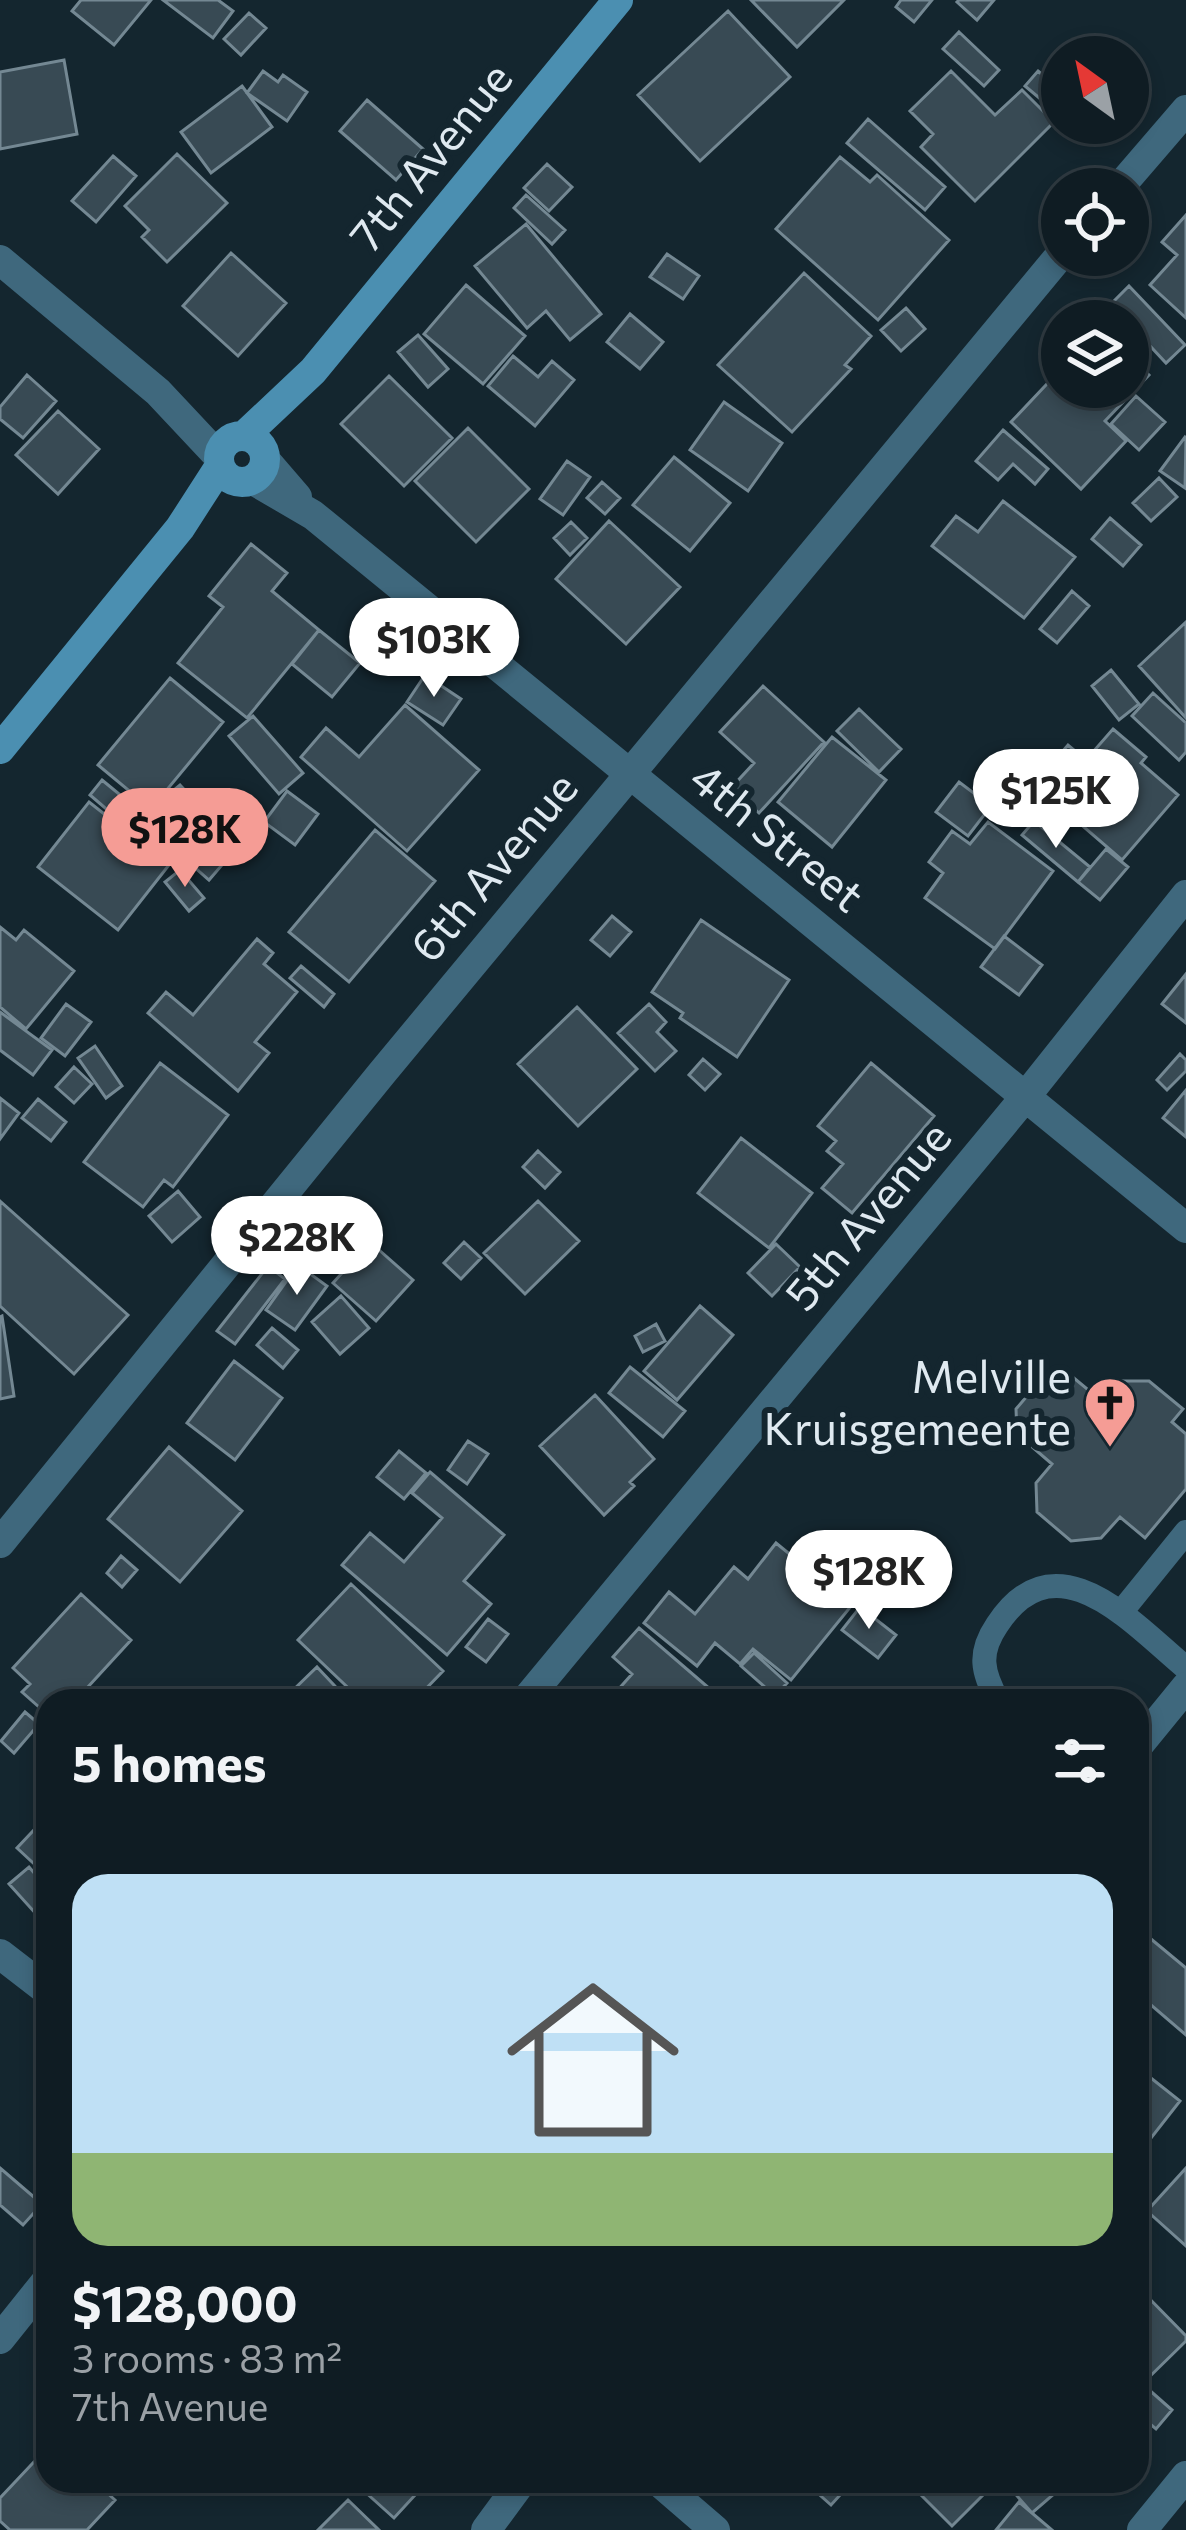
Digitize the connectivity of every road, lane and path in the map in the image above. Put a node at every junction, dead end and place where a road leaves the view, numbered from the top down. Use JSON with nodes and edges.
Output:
{"nodes":[{"id":1,"x":619,"y":0,"type":"edge"},
{"id":2,"x":1186,"y":110,"type":"edge"},
{"id":3,"x":1136,"y":168,"type":"edge"},
{"id":4,"x":0,"y":260,"type":"edge"},
{"id":5,"x":1043,"y":276,"type":"edge"},
{"id":6,"x":242,"y":459,"type":"junction"},
{"id":7,"x":0,"y":749,"type":"edge"},
{"id":8,"x":628,"y":775,"type":"junction"},
{"id":9,"x":1186,"y":895,"type":"edge"},
{"id":10,"x":1026,"y":1096,"type":"junction"},
{"id":11,"x":1186,"y":1228,"type":"edge"},
{"id":12,"x":1186,"y":1532,"type":"edge"},
{"id":13,"x":0,"y":1544,"type":"edge"},
{"id":14,"x":1122,"y":1611,"type":"junction"},
{"id":15,"x":1186,"y":1668,"type":"edge"},
{"id":16,"x":1186,"y":1687,"type":"edge"},
{"id":17,"x":535,"y":1689,"type":"edge"},
{"id":18,"x":991,"y":1689,"type":"edge"},
{"id":19,"x":1149,"y":1732,"type":"edge"},
{"id":20,"x":0,"y":1954,"type":"edge"},
{"id":21,"x":36,"y":1982,"type":"edge"},
{"id":22,"x":36,"y":2294,"type":"edge"},
{"id":23,"x":0,"y":2338,"type":"edge"},
{"id":24,"x":1186,"y":2476,"type":"edge"},
{"id":25,"x":513,"y":2493,"type":"edge"},
{"id":26,"x":523,"y":2493,"type":"edge"},
{"id":27,"x":670,"y":2493,"type":"edge"},
{"id":28,"x":492,"y":2522,"type":"edge"},
{"id":29,"x":715,"y":2530,"type":"edge"},
{"id":30,"x":1142,"y":2530,"type":"edge"}],
"edges":[{"from":1,"to":6,"type":"street","name":"7th Avenue"},
{"from":2,"to":3,"type":"street"},
{"from":4,"to":6,"type":"street","name":"4th Street"},
{"from":5,"to":8,"type":"street","name":"6th Avenue"},
{"from":6,"to":7,"type":"street","name":"7th Avenue"},
{"from":6,"to":8,"type":"street","name":"4th Street"},
{"from":8,"to":10,"type":"street","name":"4th Street"},
{"from":8,"to":13,"type":"street","name":"6th Avenue"},
{"from":9,"to":10,"type":"street","name":"5th Avenue"},
{"from":10,"to":11,"type":"street","name":"4th Street"},
{"from":10,"to":17,"type":"street","name":"5th Avenue"},
{"from":12,"to":14,"type":"lane"},
{"from":14,"to":15,"type":"lane"},
{"from":14,"to":18,"type":"lane"},
{"from":16,"to":19,"type":"street"},
{"from":20,"to":21,"type":"street"},
{"from":22,"to":23,"type":"street"},
{"from":24,"to":30,"type":"street"},
{"from":25,"to":28,"type":"street"},
{"from":26,"to":28,"type":"street"},
{"from":27,"to":29,"type":"street"}]}
